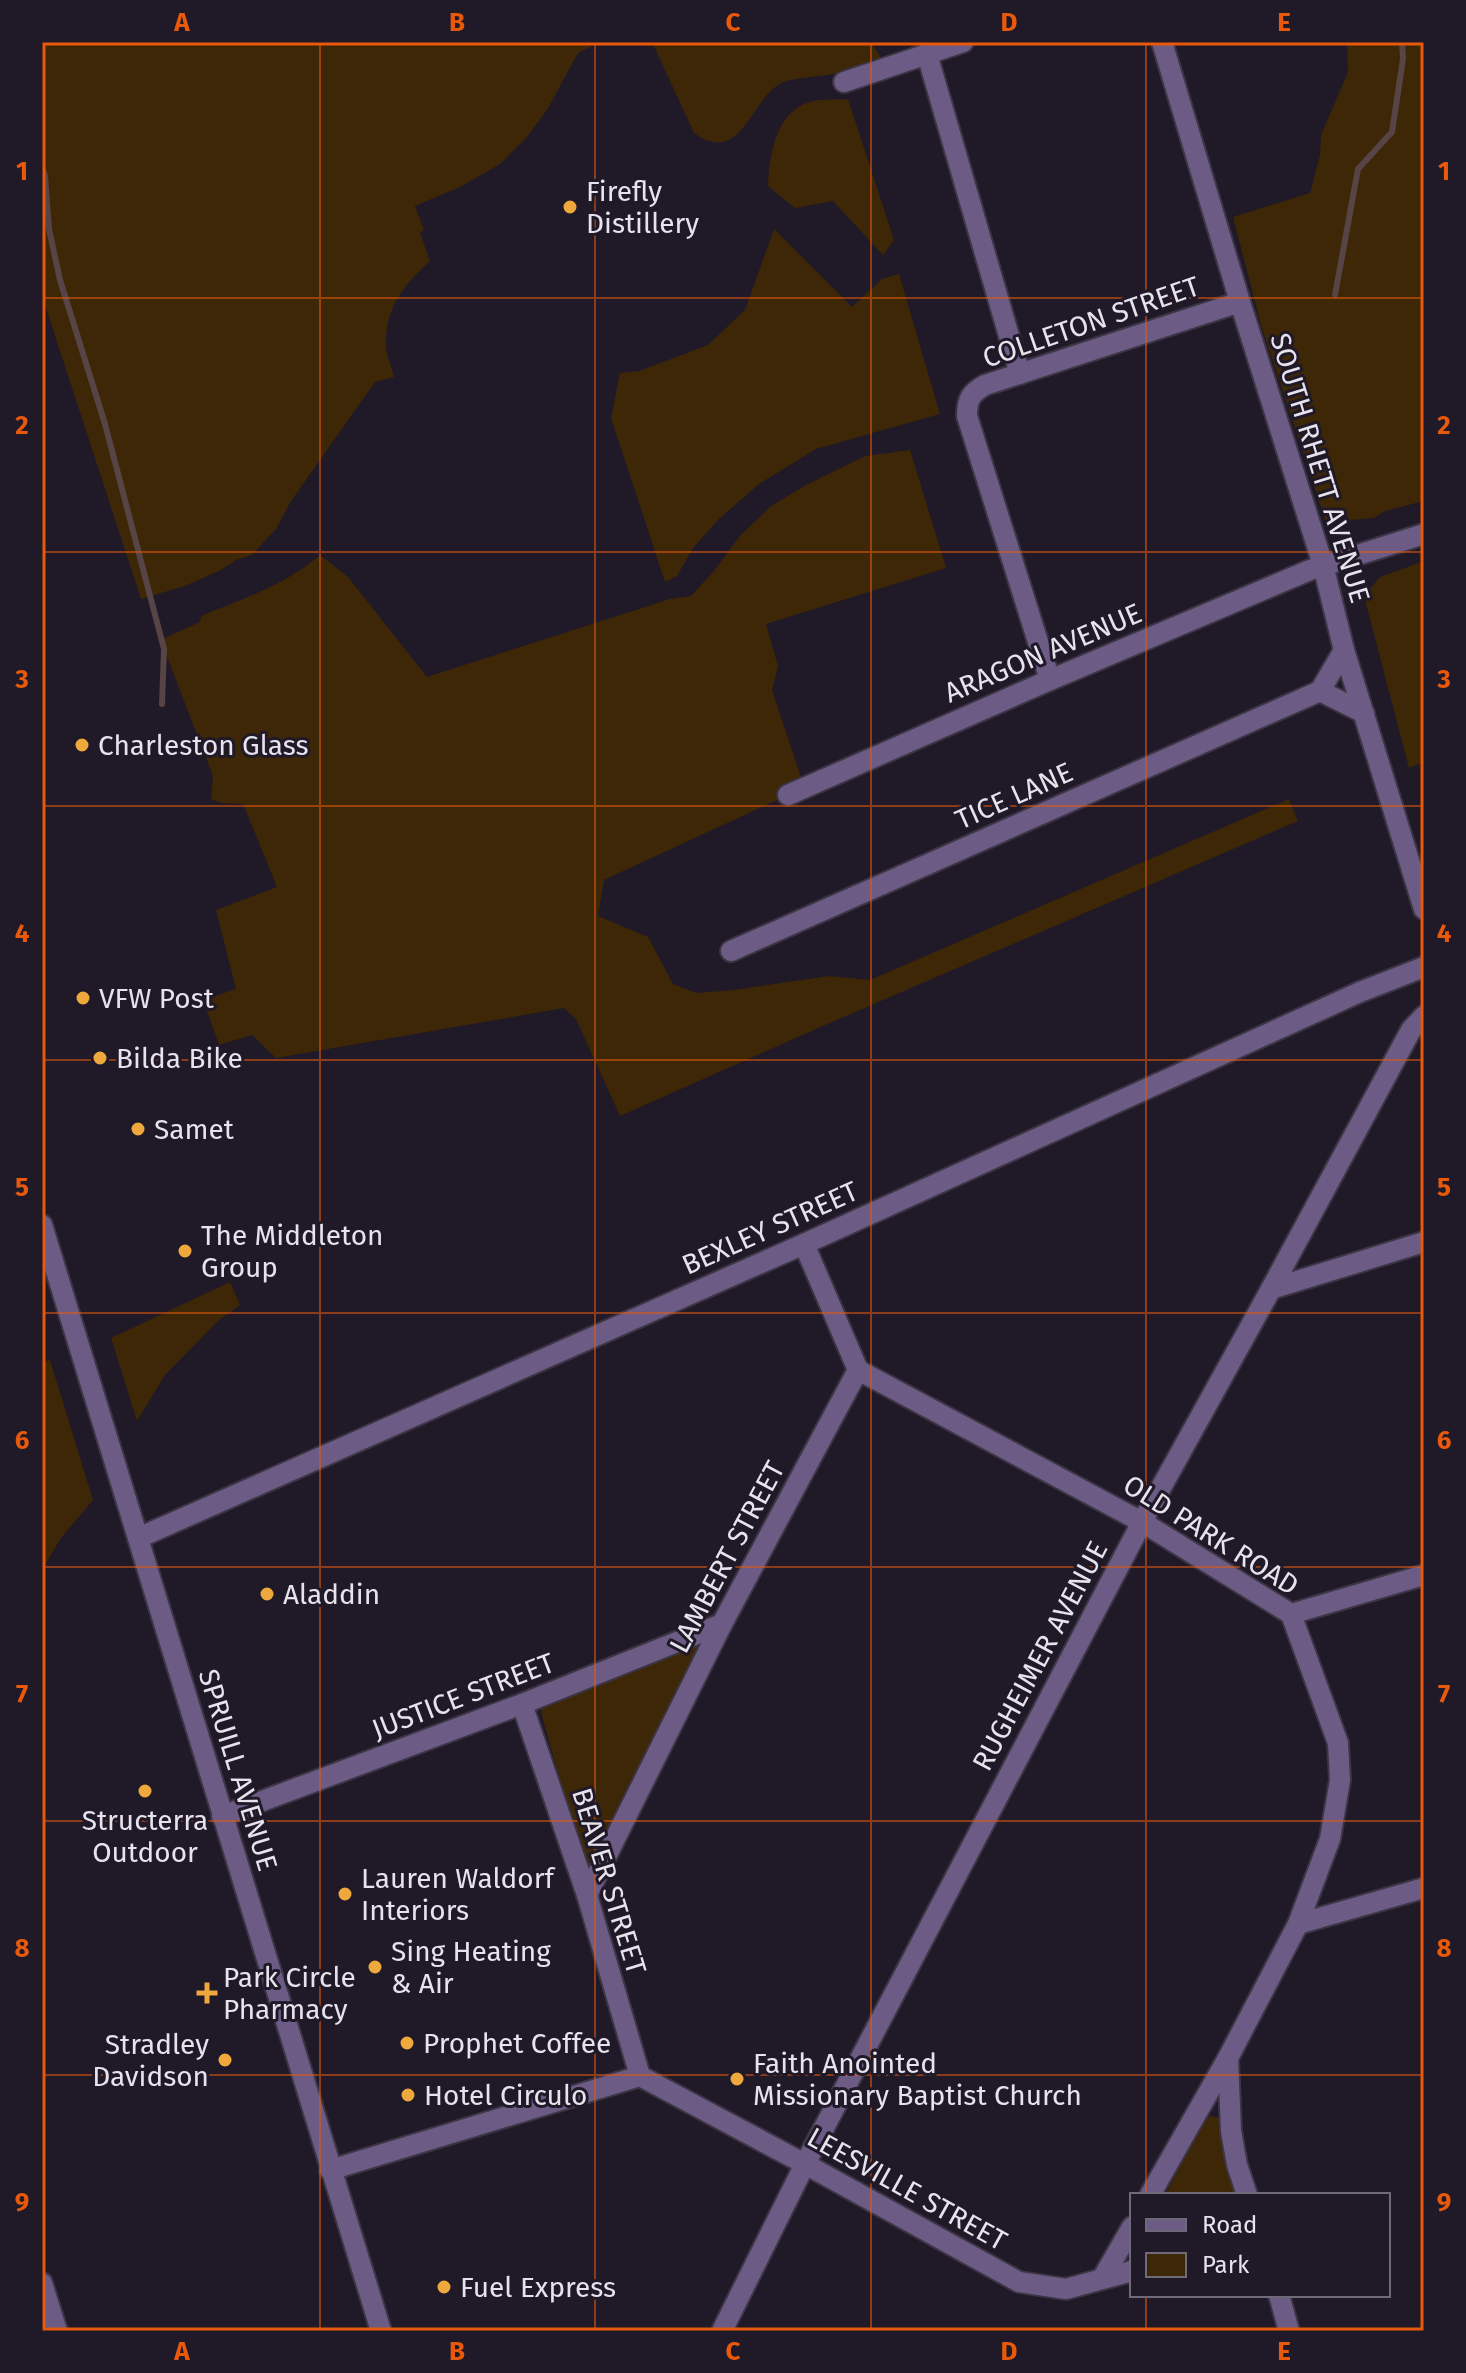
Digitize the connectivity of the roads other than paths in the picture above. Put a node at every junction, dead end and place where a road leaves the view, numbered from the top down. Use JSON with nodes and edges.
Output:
{"nodes":[{"id":1,"x":963,"y":42,"type":"edge"},
{"id":2,"x":1162,"y":42,"type":"edge"},
{"id":3,"x":927,"y":54,"type":"junction"},
{"id":4,"x":844,"y":82,"type":"dead end"},
{"id":5,"x":1240,"y":302,"type":"junction"},
{"id":6,"x":1020,"y":374,"type":"junction"},
{"id":7,"x":1424,"y":534,"type":"edge"},
{"id":8,"x":1323,"y":565,"type":"junction"},
{"id":9,"x":1344,"y":650,"type":"junction"},
{"id":10,"x":1050,"y":680,"type":"junction"},
{"id":11,"x":1320,"y":691,"type":"junction"},
{"id":12,"x":1364,"y":713,"type":"junction"},
{"id":13,"x":788,"y":795,"type":"dead end"},
{"id":14,"x":1424,"y":909,"type":"edge"},
{"id":15,"x":731,"y":951,"type":"dead end"},
{"id":16,"x":1424,"y":967,"type":"edge"},
{"id":17,"x":1424,"y":1016,"type":"edge"},
{"id":18,"x":42,"y":1225,"type":"edge"},
{"id":19,"x":1424,"y":1242,"type":"edge"},
{"id":20,"x":804,"y":1244,"type":"junction"},
{"id":21,"x":1271,"y":1289,"type":"junction"},
{"id":22,"x":858,"y":1370,"type":"junction"},
{"id":23,"x":1142,"y":1522,"type":"junction"},
{"id":24,"x":138,"y":1538,"type":"junction"},
{"id":25,"x":1424,"y":1575,"type":"edge"},
{"id":26,"x":1291,"y":1614,"type":"junction"},
{"id":27,"x":722,"y":1624,"type":"junction"},
{"id":28,"x":522,"y":1704,"type":"junction"},
{"id":29,"x":222,"y":1816,"type":"junction"},
{"id":30,"x":1424,"y":1888,"type":"edge"},
{"id":31,"x":587,"y":1895,"type":"junction"},
{"id":32,"x":1298,"y":1924,"type":"junction"},
{"id":33,"x":1228,"y":2058,"type":"junction"},
{"id":34,"x":640,"y":2076,"type":"junction"},
{"id":35,"x":805,"y":2164,"type":"junction"},
{"id":36,"x":330,"y":2170,"type":"junction"},
{"id":37,"x":1151,"y":2193,"type":"edge"},
{"id":38,"x":1246,"y":2193,"type":"edge"},
{"id":39,"x":1130,"y":2230,"type":"edge"},
{"id":40,"x":1130,"y":2272,"type":"edge"},
{"id":41,"x":1102,"y":2279,"type":"junction"},
{"id":42,"x":42,"y":2283,"type":"edge"},
{"id":43,"x":1280,"y":2297,"type":"edge"},
{"id":44,"x":57,"y":2331,"type":"edge"},
{"id":45,"x":381,"y":2331,"type":"edge"},
{"id":46,"x":722,"y":2331,"type":"edge"},
{"id":47,"x":1289,"y":2331,"type":"edge"}],
"edges":[{"from":1,"to":3,"type":"street"},
{"from":2,"to":5,"type":"street","name":"SOUTH RHETT AVENUE"},
{"from":3,"to":4,"type":"street"},
{"from":3,"to":6,"type":"street"},
{"from":5,"to":6,"type":"street","name":"COLLETON STREET"},
{"from":5,"to":8,"type":"street","name":"SOUTH RHETT AVENUE"},
{"from":6,"to":10,"type":"street","name":"COLLETON STREET"},
{"from":7,"to":8,"type":"street","name":"ARAGON AVENUE"},
{"from":8,"to":9,"type":"street","name":"SOUTH RHETT AVENUE"},
{"from":8,"to":10,"type":"street","name":"ARAGON AVENUE"},
{"from":9,"to":11,"type":"street"},
{"from":9,"to":12,"type":"street","name":"SOUTH RHETT AVENUE"},
{"from":10,"to":13,"type":"street","name":"ARAGON AVENUE"},
{"from":11,"to":12,"type":"street"},
{"from":11,"to":15,"type":"street","name":"TICE LANE"},
{"from":12,"to":14,"type":"street","name":"SOUTH RHETT AVENUE"},
{"from":16,"to":20,"type":"street","name":"BEXLEY STREET"},
{"from":17,"to":21,"type":"street","name":"RUGHEIMER AVENUE"},
{"from":18,"to":24,"type":"street","name":"SPRUILL AVENUE"},
{"from":19,"to":21,"type":"street"},
{"from":20,"to":22,"type":"street"},
{"from":20,"to":24,"type":"street","name":"BEXLEY STREET"},
{"from":21,"to":23,"type":"street","name":"RUGHEIMER AVENUE"},
{"from":22,"to":23,"type":"street","name":"OLD PARK ROAD"},
{"from":22,"to":27,"type":"street","name":"LAMBERT STREET"},
{"from":23,"to":26,"type":"street","name":"OLD PARK ROAD"},
{"from":23,"to":35,"type":"street","name":"RUGHEIMER AVENUE"},
{"from":24,"to":29,"type":"street","name":"SPRUILL AVENUE"},
{"from":25,"to":26,"type":"street"},
{"from":26,"to":32,"type":"street","name":"OLD PARK ROAD"},
{"from":27,"to":28,"type":"street","name":"JUSTICE STREET"},
{"from":27,"to":31,"type":"street","name":"LAMBERT STREET"},
{"from":28,"to":29,"type":"street","name":"JUSTICE STREET"},
{"from":28,"to":31,"type":"street","name":"BEAVER STREET"},
{"from":29,"to":36,"type":"street","name":"SPRUILL AVENUE"},
{"from":30,"to":32,"type":"street"},
{"from":31,"to":34,"type":"street","name":"BEAVER STREET"},
{"from":32,"to":33,"type":"street","name":"OLD PARK ROAD"},
{"from":33,"to":37,"type":"street"},
{"from":33,"to":38,"type":"street","name":"OLD PARK ROAD"},
{"from":34,"to":35,"type":"street","name":"LEESVILLE STREET"},
{"from":34,"to":36,"type":"street"},
{"from":35,"to":41,"type":"street","name":"LEESVILLE STREET"},
{"from":35,"to":46,"type":"street","name":"RUGHEIMER AVENUE"},
{"from":36,"to":45,"type":"street","name":"SPRUILL AVENUE"},
{"from":39,"to":41,"type":"street"},
{"from":40,"to":41,"type":"street","name":"LEESVILLE STREET"},
{"from":42,"to":44,"type":"street"},
{"from":43,"to":47,"type":"street"}]}
